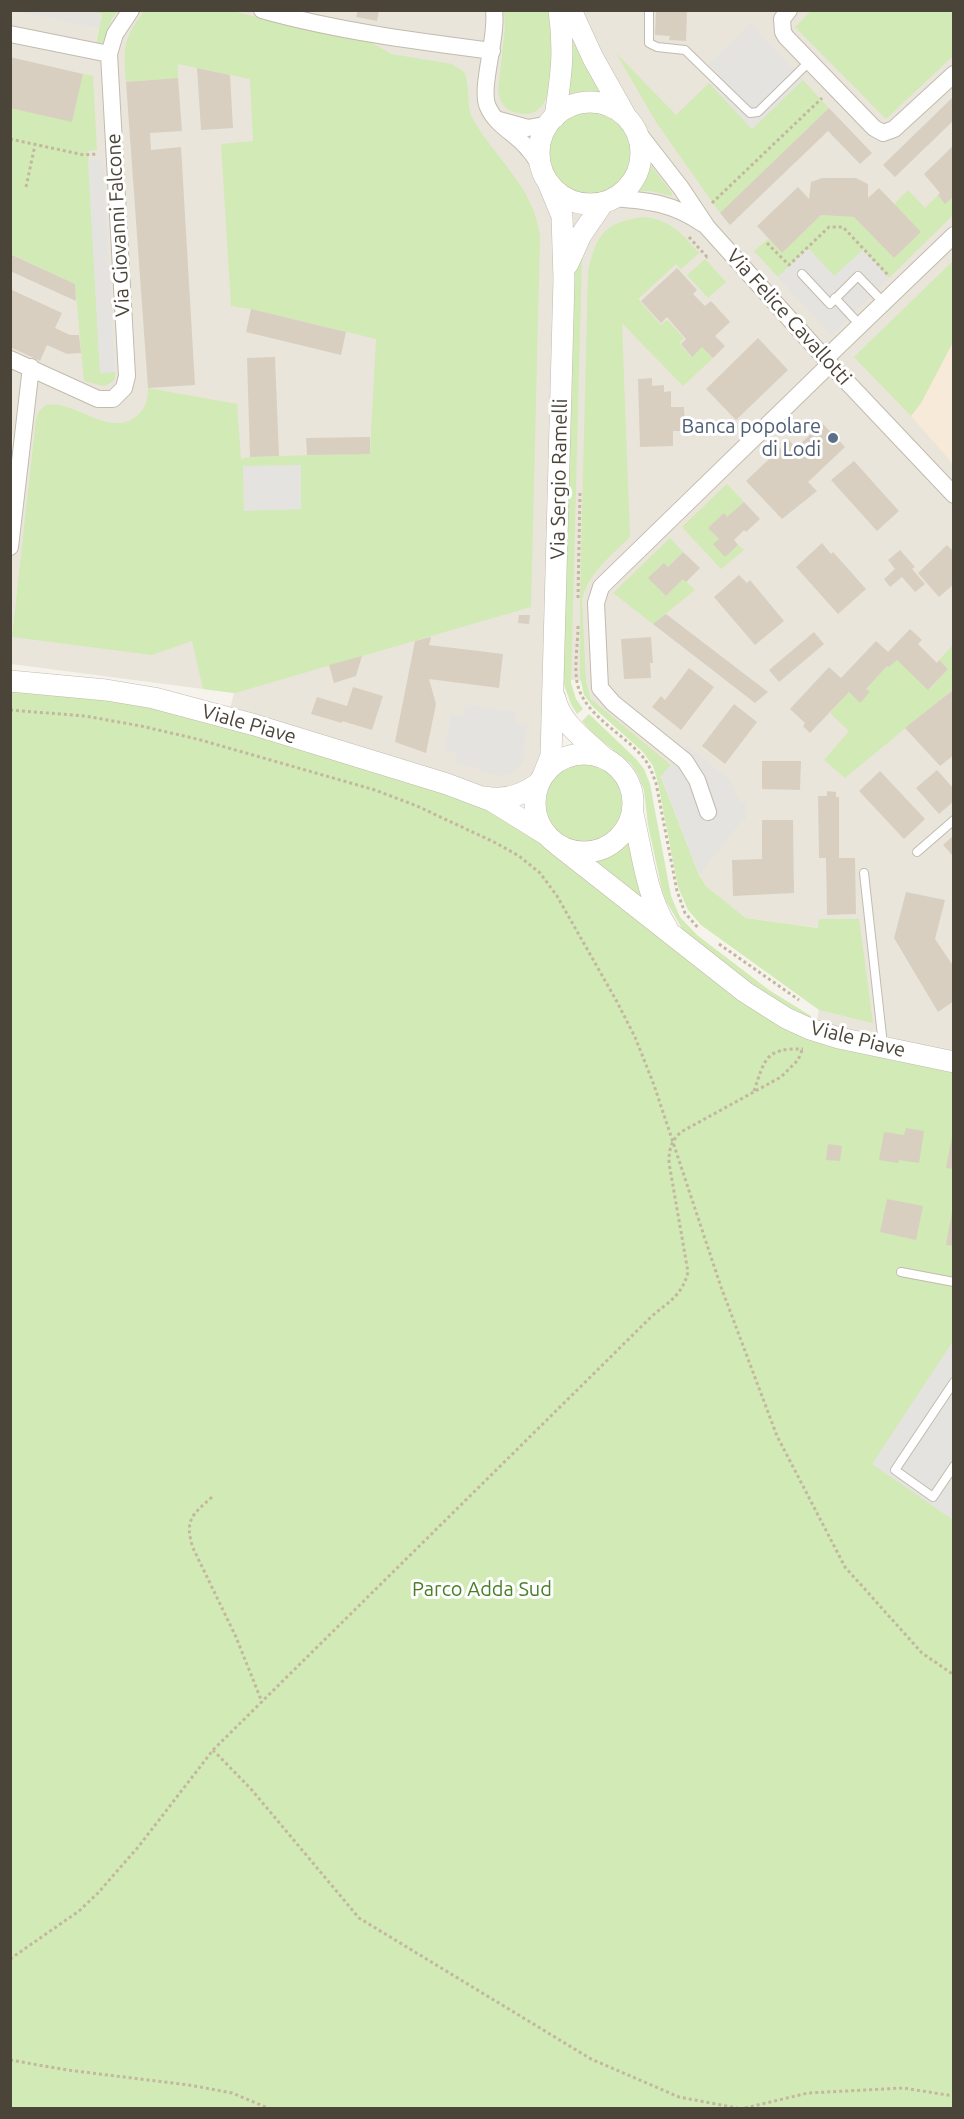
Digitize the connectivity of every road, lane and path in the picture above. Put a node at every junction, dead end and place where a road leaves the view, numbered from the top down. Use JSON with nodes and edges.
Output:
{"nodes":[{"id":1,"x":131,"y":10,"type":"edge"},
{"id":2,"x":262,"y":10,"type":"edge"},
{"id":3,"x":494,"y":10,"type":"edge"},
{"id":4,"x":559,"y":10,"type":"edge"},
{"id":5,"x":571,"y":10,"type":"edge"},
{"id":6,"x":649,"y":10,"type":"edge"},
{"id":7,"x":789,"y":10,"type":"edge"},
{"id":8,"x":10,"y":34,"type":"edge"},
{"id":9,"x":492,"y":51,"type":"junction"},
{"id":10,"x":109,"y":54,"type":"junction"},
{"id":11,"x":810,"y":61,"type":"junction"},
{"id":12,"x":954,"y":74,"type":"edge"},
{"id":13,"x":834,"y":86,"type":"junction"},
{"id":14,"x":495,"y":119,"type":"junction"},
{"id":15,"x":552,"y":120,"type":"junction"},
{"id":16,"x":630,"y":123,"type":"junction"},
{"id":17,"x":10,"y":139,"type":"edge"},
{"id":18,"x":35,"y":145,"type":"junction"},
{"id":19,"x":114,"y":152,"type":"junction"},
{"id":20,"x":544,"y":175,"type":"junction"},
{"id":21,"x":26,"y":187,"type":"dead end"},
{"id":22,"x":608,"y":201,"type":"junction"},
{"id":23,"x":710,"y":205,"type":"dead end"},
{"id":24,"x":707,"y":227,"type":"junction"},
{"id":25,"x":684,"y":232,"type":"dead end"},
{"id":26,"x":954,"y":235,"type":"edge"},
{"id":27,"x":722,"y":243,"type":"junction"},
{"id":28,"x":767,"y":243,"type":"dead end"},
{"id":29,"x":802,"y":274,"type":"dead end"},
{"id":30,"x":564,"y":279,"type":"junction"},
{"id":31,"x":900,"y":287,"type":"junction"},
{"id":32,"x":835,"y":298,"type":"junction"},
{"id":33,"x":884,"y":303,"type":"junction"},
{"id":34,"x":860,"y":326,"type":"junction"},
{"id":35,"x":10,"y":358,"type":"edge"},
{"id":36,"x":828,"y":361,"type":"junction"},
{"id":37,"x":31,"y":368,"type":"junction"},
{"id":38,"x":580,"y":491,"type":"dead end"},
{"id":39,"x":954,"y":495,"type":"edge"},
{"id":40,"x":10,"y":547,"type":"edge"},
{"id":41,"x":578,"y":598,"type":"dead end"},
{"id":42,"x":578,"y":622,"type":"dead end"},
{"id":43,"x":554,"y":679,"type":"junction"},
{"id":44,"x":10,"y":681,"type":"edge"},
{"id":45,"x":10,"y":710,"type":"edge"},
{"id":46,"x":604,"y":758,"type":"junction"},
{"id":47,"x":541,"y":779,"type":"junction"},
{"id":48,"x":482,"y":797,"type":"junction"},
{"id":49,"x":708,"y":812,"type":"dead end"},
{"id":50,"x":633,"y":814,"type":"junction"},
{"id":51,"x":954,"y":820,"type":"edge"},
{"id":52,"x":552,"y":840,"type":"junction"},
{"id":53,"x":917,"y":852,"type":"dead end"},
{"id":54,"x":864,"y":873,"type":"dead end"},
{"id":55,"x":700,"y":930,"type":"dead end"},
{"id":56,"x":680,"y":942,"type":"junction"},
{"id":57,"x":718,"y":944,"type":"dead end"},
{"id":58,"x":807,"y":1005,"type":"dead end"},
{"id":59,"x":810,"y":1029,"type":"junction"},
{"id":60,"x":883,"y":1047,"type":"junction"},
{"id":61,"x":802,"y":1049,"type":"junction"},
{"id":62,"x":954,"y":1062,"type":"edge"},
{"id":63,"x":754,"y":1092,"type":"junction"},
{"id":64,"x":672,"y":1140,"type":"junction"},
{"id":65,"x":901,"y":1272,"type":"dead end"},
{"id":66,"x":954,"y":1282,"type":"edge"},
{"id":67,"x":954,"y":1382,"type":"edge"},
{"id":68,"x":954,"y":1466,"type":"edge"},
{"id":69,"x":212,"y":1497,"type":"dead end"},
{"id":70,"x":954,"y":1675,"type":"edge"},
{"id":71,"x":262,"y":1702,"type":"junction"},
{"id":72,"x":213,"y":1750,"type":"junction"},
{"id":73,"x":10,"y":1959,"type":"edge"},
{"id":74,"x":10,"y":2060,"type":"edge"},
{"id":75,"x":954,"y":2096,"type":"edge"},
{"id":76,"x":268,"y":2109,"type":"edge"},
{"id":77,"x":737,"y":2109,"type":"edge"},
{"id":78,"x":745,"y":2109,"type":"edge"}],
"edges":[{"from":1,"to":10,"type":"street"},
{"from":2,"to":9,"type":"street"},
{"from":3,"to":9,"type":"street"},
{"from":4,"to":15,"type":"street"},
{"from":5,"to":16,"type":"street","name":"Via Felice Cavallotti"},
{"from":6,"to":11,"type":"lane"},
{"from":7,"to":11,"type":"street"},
{"from":8,"to":10,"type":"street"},
{"from":9,"to":14,"type":"street"},
{"from":10,"to":19,"type":"street","name":"Via Giovanni Falcone"},
{"from":11,"to":13,"type":"street"},
{"from":12,"to":13,"type":"street"},
{"from":13,"to":23,"type":"path"},
{"from":14,"to":15,"type":"street"},
{"from":14,"to":20,"type":"street"},
{"from":15,"to":16,"type":"street","name":"Via Felice Cavallotti"},
{"from":15,"to":20,"type":"street"},
{"from":16,"to":22,"type":"street","name":"Via Felice Cavallotti"},
{"from":16,"to":24,"type":"street","name":"Via Felice Cavallotti"},
{"from":17,"to":18,"type":"path"},
{"from":18,"to":19,"type":"path"},
{"from":18,"to":21,"type":"path"},
{"from":19,"to":37,"type":"street","name":"Via Giovanni Falcone"},
{"from":20,"to":22,"type":"street"},
{"from":20,"to":30,"type":"street","name":"Via Sergio Ramelli"},
{"from":22,"to":24,"type":"street"},
{"from":22,"to":30,"type":"street","name":"Via Sergio Ramelli"},
{"from":24,"to":27,"type":"street","name":"Via Felice Cavallotti"},
{"from":25,"to":27,"type":"path"},
{"from":26,"to":31,"type":"street"},
{"from":27,"to":36,"type":"street","name":"Via Felice Cavallotti"},
{"from":28,"to":31,"type":"path"},
{"from":29,"to":32,"type":"lane"},
{"from":30,"to":43,"type":"street","name":"Via Sergio Ramelli"},
{"from":31,"to":33,"type":"street"},
{"from":32,"to":33,"type":"lane"},
{"from":32,"to":34,"type":"lane"},
{"from":33,"to":34,"type":"street"},
{"from":34,"to":36,"type":"street"},
{"from":35,"to":37,"type":"street"},
{"from":36,"to":39,"type":"street","name":"Via Felice Cavallotti"},
{"from":36,"to":49,"type":"street"},
{"from":37,"to":40,"type":"street"},
{"from":38,"to":41,"type":"path"},
{"from":42,"to":55,"type":"path"},
{"from":43,"to":46,"type":"street","name":"Via Sergio Ramelli"},
{"from":43,"to":47,"type":"street","name":"Via Sergio Ramelli"},
{"from":44,"to":48,"type":"street","name":"Viale Piave"},
{"from":45,"to":64,"type":"path"},
{"from":46,"to":47,"type":"street","name":"Viale Piave"},
{"from":46,"to":50,"type":"street","name":"Viale Piave"},
{"from":47,"to":48,"type":"street","name":"Viale Piave"},
{"from":47,"to":52,"type":"street","name":"Viale Piave"},
{"from":48,"to":52,"type":"street","name":"Viale Piave"},
{"from":50,"to":52,"type":"street","name":"Viale Piave"},
{"from":50,"to":56,"type":"street","name":"Viale Piave"},
{"from":51,"to":53,"type":"lane"},
{"from":52,"to":56,"type":"street","name":"Viale Piave"},
{"from":54,"to":60,"type":"lane"},
{"from":56,"to":59,"type":"street","name":"Viale Piave"},
{"from":57,"to":58,"type":"path"},
{"from":59,"to":60,"type":"street","name":"Viale Piave"},
{"from":59,"to":61,"type":"path"},
{"from":60,"to":62,"type":"street","name":"Viale Piave"},
{"from":61,"to":63,"type":"path"},
{"from":61,"to":63,"type":"path"},
{"from":63,"to":64,"type":"path"},
{"from":64,"to":70,"type":"path"},
{"from":64,"to":71,"type":"path"},
{"from":65,"to":66,"type":"lane"},
{"from":67,"to":68,"type":"lane"},
{"from":69,"to":71,"type":"path"},
{"from":71,"to":72,"type":"path"},
{"from":72,"to":73,"type":"path"},
{"from":72,"to":77,"type":"path"},
{"from":74,"to":76,"type":"path"},
{"from":75,"to":78,"type":"path"}]}
